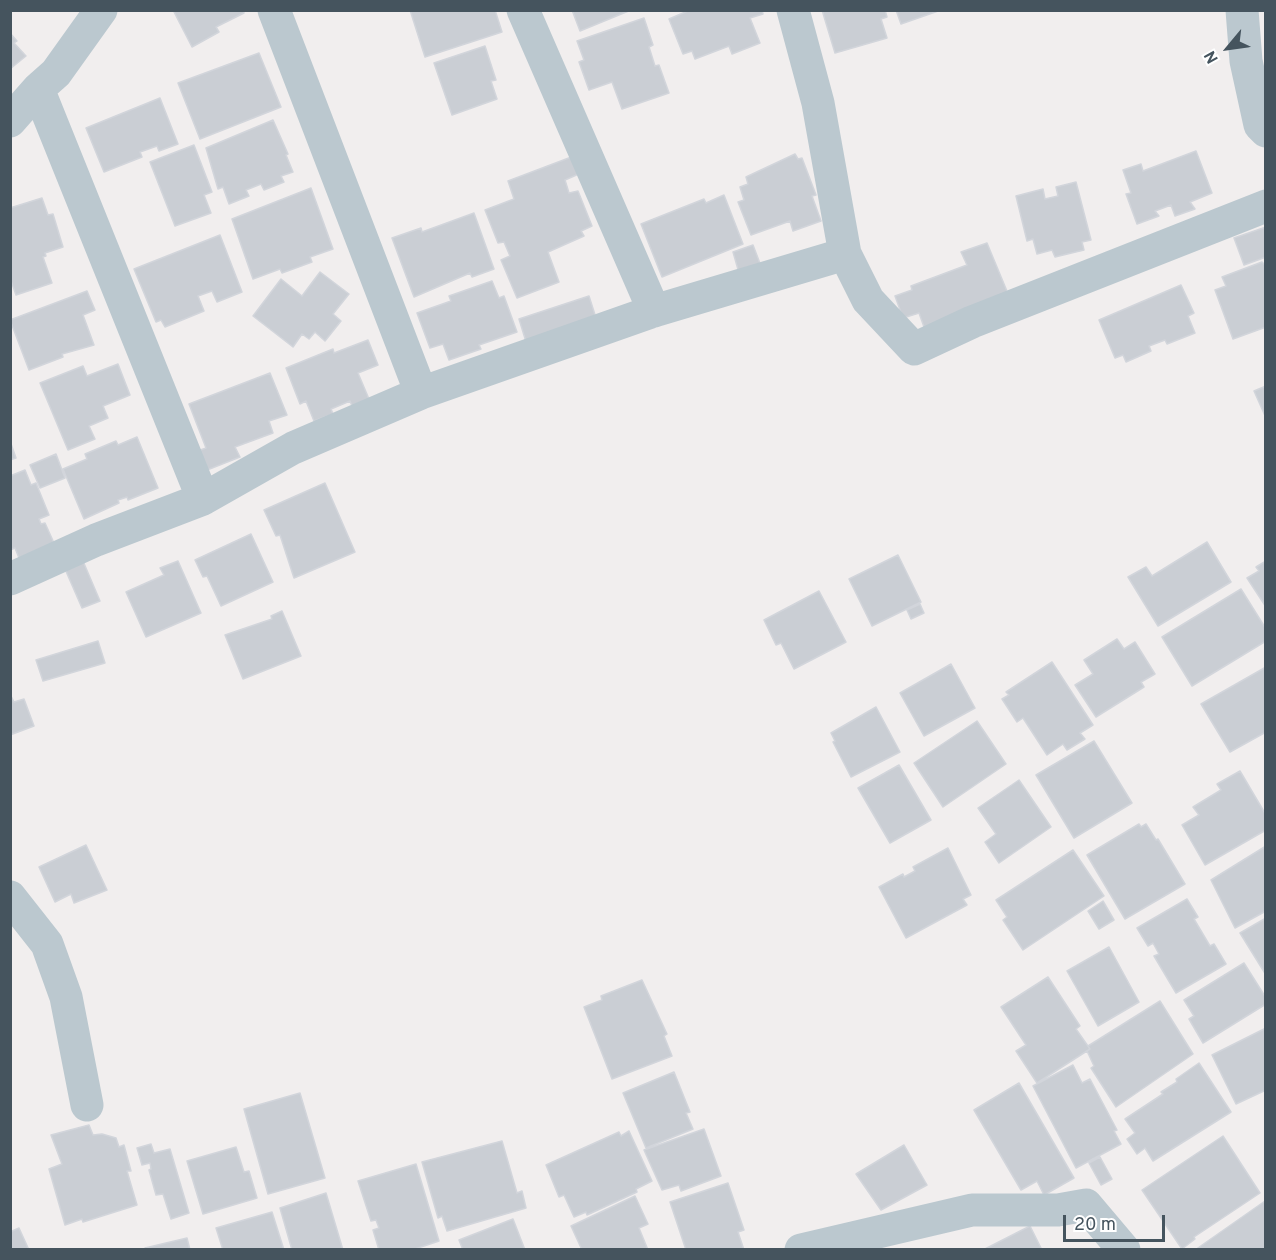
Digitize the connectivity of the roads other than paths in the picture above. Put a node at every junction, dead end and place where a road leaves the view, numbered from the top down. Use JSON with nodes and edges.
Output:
{"nodes":[{"id":1,"x":101,"y":10,"type":"edge"},
{"id":2,"x":274,"y":10,"type":"edge"},
{"id":3,"x":523,"y":10,"type":"edge"},
{"id":4,"x":793,"y":10,"type":"edge"},
{"id":5,"x":1242,"y":10,"type":"edge"},
{"id":6,"x":38,"y":88,"type":"junction"},
{"id":7,"x":10,"y":121,"type":"edge"},
{"id":8,"x":1266,"y":132,"type":"edge"},
{"id":9,"x":1266,"y":206,"type":"edge"},
{"id":10,"x":844,"y":254,"type":"junction"},
{"id":11,"x":654,"y":311,"type":"junction"},
{"id":12,"x":421,"y":393,"type":"junction"},
{"id":13,"x":203,"y":499,"type":"junction"},
{"id":14,"x":10,"y":579,"type":"edge"},
{"id":15,"x":10,"y":897,"type":"edge"},
{"id":16,"x":87,"y":1105,"type":"dead end"},
{"id":17,"x":801,"y":1250,"type":"edge"},
{"id":18,"x":1124,"y":1250,"type":"edge"}],
"edges":[{"from":1,"to":6,"type":"street"},
{"from":2,"to":12,"type":"street"},
{"from":3,"to":11,"type":"street"},
{"from":4,"to":10,"type":"street"},
{"from":5,"to":8,"type":"street"},
{"from":6,"to":7,"type":"street"},
{"from":6,"to":13,"type":"street"},
{"from":9,"to":10,"type":"street"},
{"from":10,"to":11,"type":"street"},
{"from":11,"to":12,"type":"street"},
{"from":12,"to":13,"type":"street"},
{"from":13,"to":14,"type":"street"},
{"from":15,"to":16,"type":"street"},
{"from":17,"to":18,"type":"street"}]}
